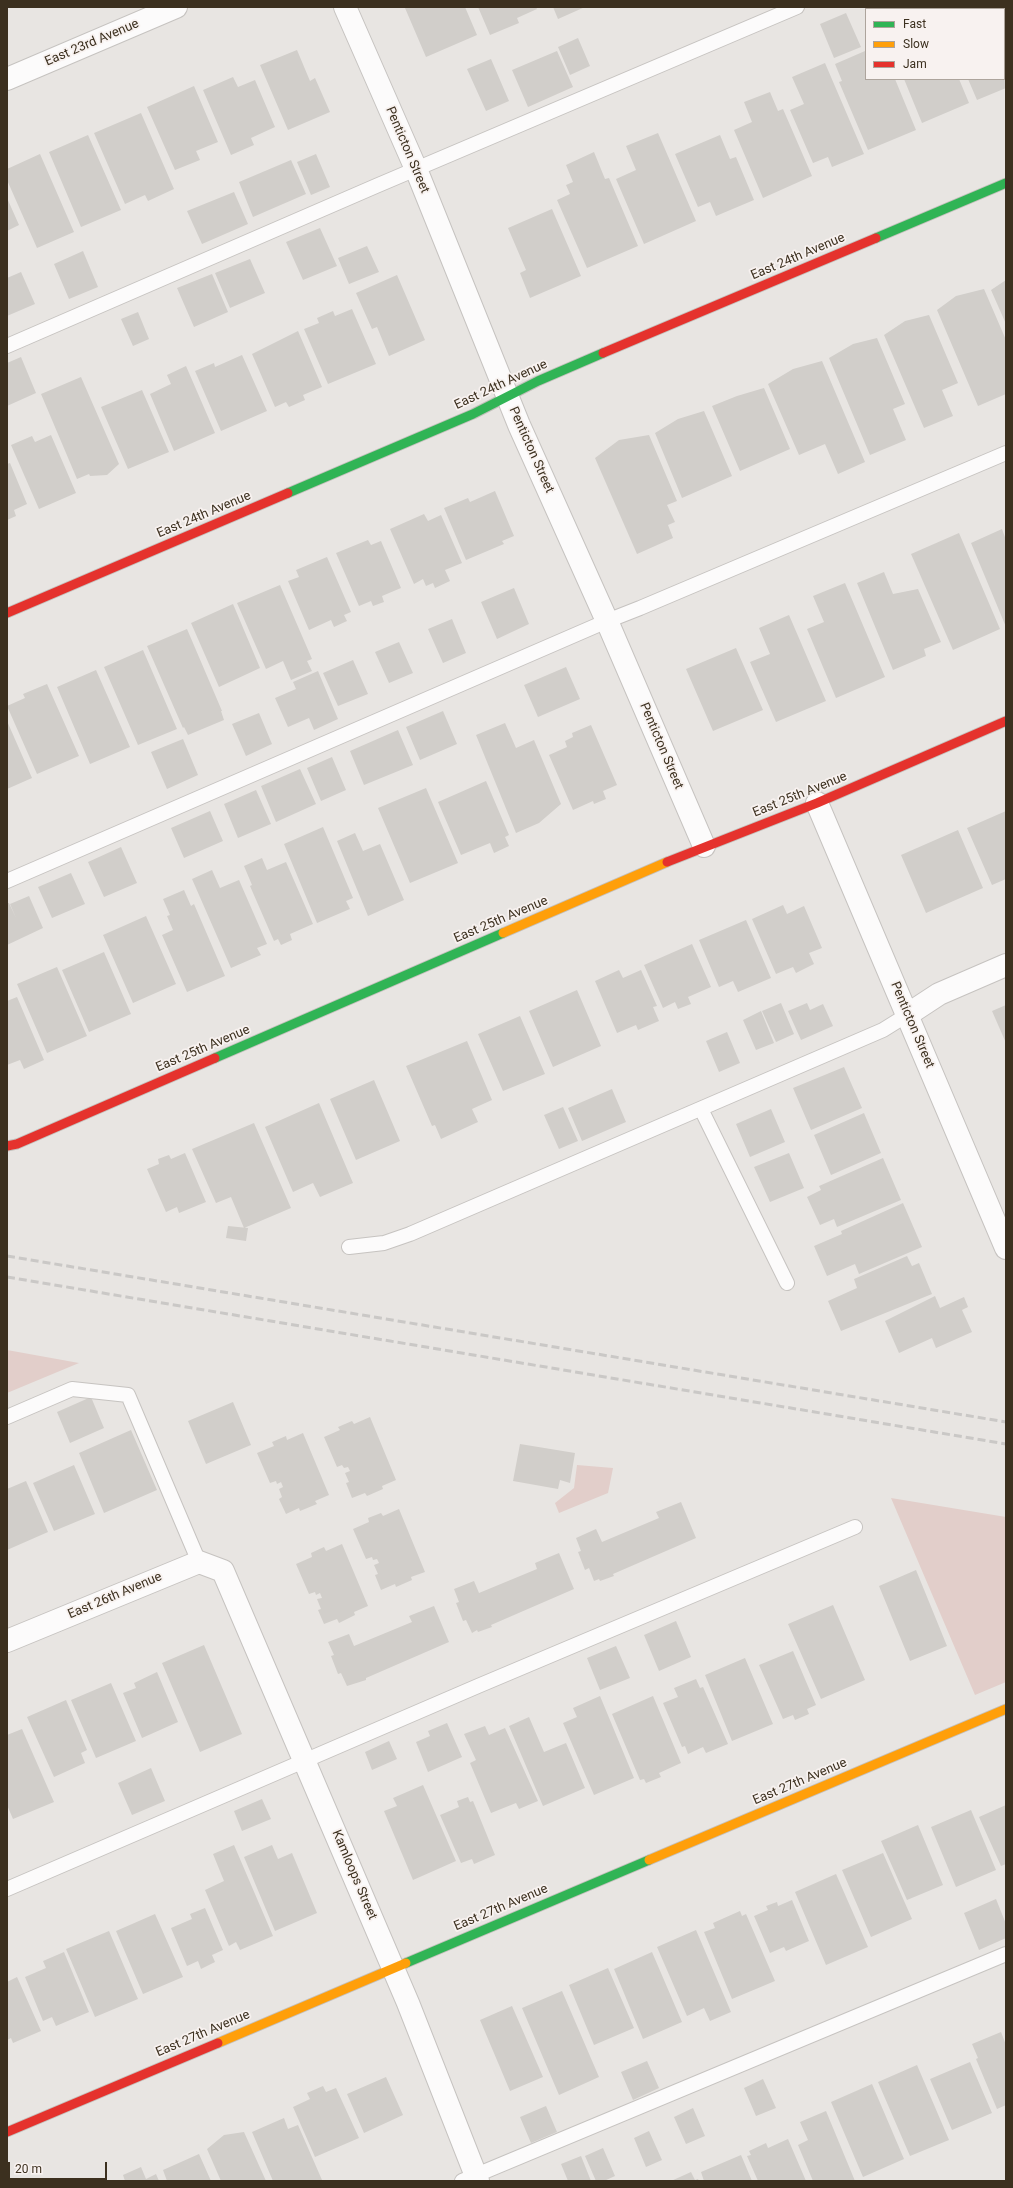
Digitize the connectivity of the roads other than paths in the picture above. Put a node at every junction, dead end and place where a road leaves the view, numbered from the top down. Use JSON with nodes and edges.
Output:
{"nodes":[{"id":1,"x":176,"y":7,"type":"edge"},
{"id":2,"x":345,"y":7,"type":"edge"},
{"id":3,"x":797,"y":7,"type":"edge"},
{"id":4,"x":7,"y":79,"type":"edge"},
{"id":5,"x":416,"y":169,"type":"junction"},
{"id":6,"x":1006,"y":183,"type":"edge"},
{"id":7,"x":7,"y":346,"type":"edge"},
{"id":8,"x":507,"y":397,"type":"junction"},
{"id":9,"x":1006,"y":453,"type":"edge"},
{"id":10,"x":7,"y":613,"type":"edge"},
{"id":11,"x":607,"y":621,"type":"junction"},
{"id":12,"x":1006,"y":721,"type":"edge"},
{"id":13,"x":817,"y":803,"type":"junction"},
{"id":14,"x":704,"y":846,"type":"junction"},
{"id":15,"x":7,"y":881,"type":"edge"},
{"id":16,"x":1006,"y":965,"type":"edge"},
{"id":17,"x":908,"y":1015,"type":"junction"},
{"id":18,"x":701,"y":1109,"type":"junction"},
{"id":19,"x":7,"y":1146,"type":"edge"},
{"id":20,"x":349,"y":1247,"type":"dead end"},
{"id":21,"x":1006,"y":1248,"type":"edge"},
{"id":22,"x":787,"y":1282,"type":"dead end"},
{"id":23,"x":7,"y":1417,"type":"edge"},
{"id":24,"x":855,"y":1528,"type":"dead end"},
{"id":25,"x":199,"y":1562,"type":"junction"},
{"id":26,"x":7,"y":1641,"type":"edge"},
{"id":27,"x":1006,"y":1709,"type":"edge"},
{"id":28,"x":305,"y":1761,"type":"junction"},
{"id":29,"x":7,"y":1889,"type":"edge"},
{"id":30,"x":1006,"y":1954,"type":"edge"},
{"id":31,"x":393,"y":1968,"type":"junction"},
{"id":32,"x":7,"y":2132,"type":"edge"},
{"id":33,"x":472,"y":2179,"type":"edge"}],
"edges":[{"from":1,"to":4,"type":"street","name":"East 23rd Avenue"},
{"from":2,"to":5,"type":"street","name":"Penticton Street"},
{"from":3,"to":5,"type":"lane"},
{"from":5,"to":7,"type":"lane"},
{"from":5,"to":8,"type":"street","name":"Penticton Street"},
{"from":6,"to":8,"type":"street","name":"East 24th Avenue"},
{"from":8,"to":10,"type":"street","name":"East 24th Avenue"},
{"from":8,"to":11,"type":"street","name":"Penticton Street"},
{"from":9,"to":11,"type":"lane"},
{"from":11,"to":14,"type":"street","name":"Penticton Street"},
{"from":11,"to":15,"type":"lane"},
{"from":12,"to":13,"type":"street","name":"East 25th Avenue"},
{"from":13,"to":14,"type":"street","name":"East 25th Avenue"},
{"from":13,"to":17,"type":"street","name":"Penticton Street"},
{"from":14,"to":19,"type":"street","name":"East 25th Avenue"},
{"from":16,"to":17,"type":"street"},
{"from":17,"to":18,"type":"lane"},
{"from":17,"to":21,"type":"street","name":"Penticton Street"},
{"from":18,"to":20,"type":"lane"},
{"from":18,"to":22,"type":"lane"},
{"from":23,"to":25,"type":"lane"},
{"from":24,"to":28,"type":"lane"},
{"from":25,"to":26,"type":"street","name":"East 26th Avenue"},
{"from":25,"to":28,"type":"street","name":"Kamloops Street"},
{"from":27,"to":31,"type":"street","name":"East 27th Avenue"},
{"from":28,"to":29,"type":"lane"},
{"from":28,"to":31,"type":"street","name":"Kamloops Street"},
{"from":30,"to":33,"type":"lane"},
{"from":31,"to":32,"type":"street","name":"East 27th Avenue"},
{"from":31,"to":33,"type":"street","name":"Kamloops Street"}]}
